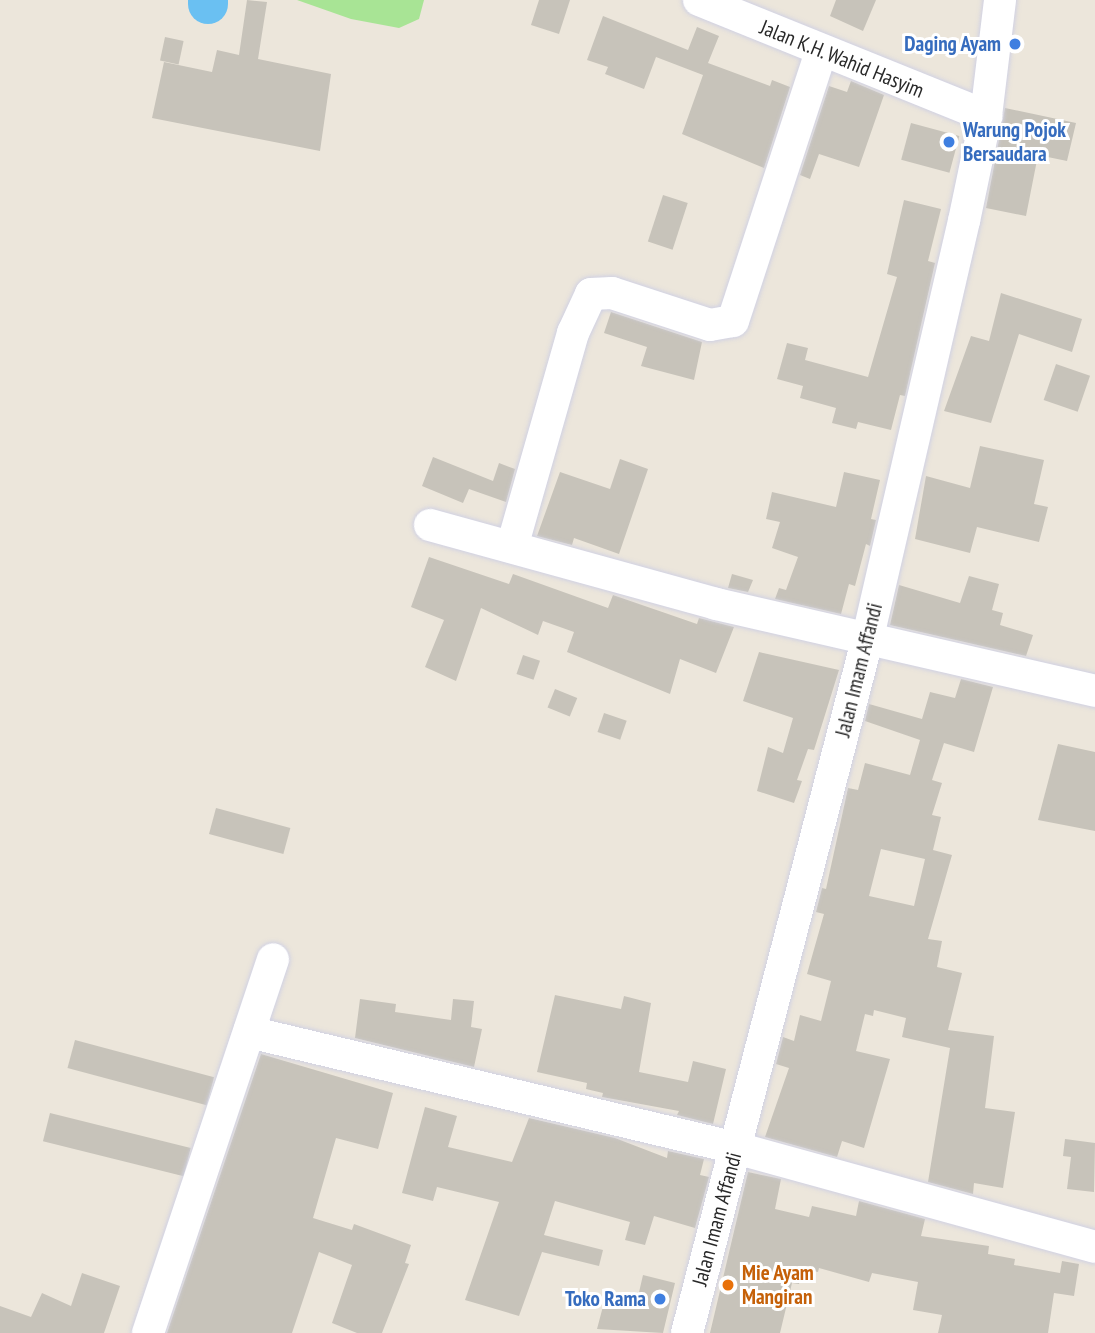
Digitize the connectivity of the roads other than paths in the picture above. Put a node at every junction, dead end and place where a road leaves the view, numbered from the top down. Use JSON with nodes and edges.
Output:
{"nodes":[{"id":1,"x":699,"y":0,"type":"edge"},
{"id":2,"x":1000,"y":0,"type":"edge"},
{"id":3,"x":821,"y":52,"type":"junction"},
{"id":4,"x":986,"y":116,"type":"junction"},
{"id":5,"x":430,"y":524,"type":"dead end"},
{"id":6,"x":512,"y":548,"type":"junction"},
{"id":7,"x":867,"y":641,"type":"junction"},
{"id":8,"x":1095,"y":691,"type":"edge"},
{"id":9,"x":273,"y":959,"type":"dead end"},
{"id":10,"x":249,"y":1032,"type":"junction"},
{"id":11,"x":736,"y":1148,"type":"junction"},
{"id":12,"x":1095,"y":1247,"type":"edge"},
{"id":13,"x":148,"y":1333,"type":"edge"},
{"id":14,"x":687,"y":1333,"type":"edge"}],
"edges":[{"from":1,"to":3,"type":"street","name":"Jalan K.H. Wahid Hasyim"},
{"from":2,"to":4,"type":"street","name":"Jalan Imam Affandi"},
{"from":3,"to":4,"type":"street","name":"Jalan K.H. Wahid Hasyim"},
{"from":3,"to":6,"type":"street"},
{"from":4,"to":7,"type":"street","name":"Jalan Imam Affandi"},
{"from":5,"to":6,"type":"street"},
{"from":6,"to":7,"type":"street"},
{"from":7,"to":8,"type":"street"},
{"from":7,"to":11,"type":"street","name":"Jalan Imam Affandi"},
{"from":9,"to":10,"type":"street"},
{"from":10,"to":11,"type":"street"},
{"from":10,"to":13,"type":"street"},
{"from":11,"to":12,"type":"street"},
{"from":11,"to":14,"type":"street","name":"Jalan Imam Affandi"}]}
